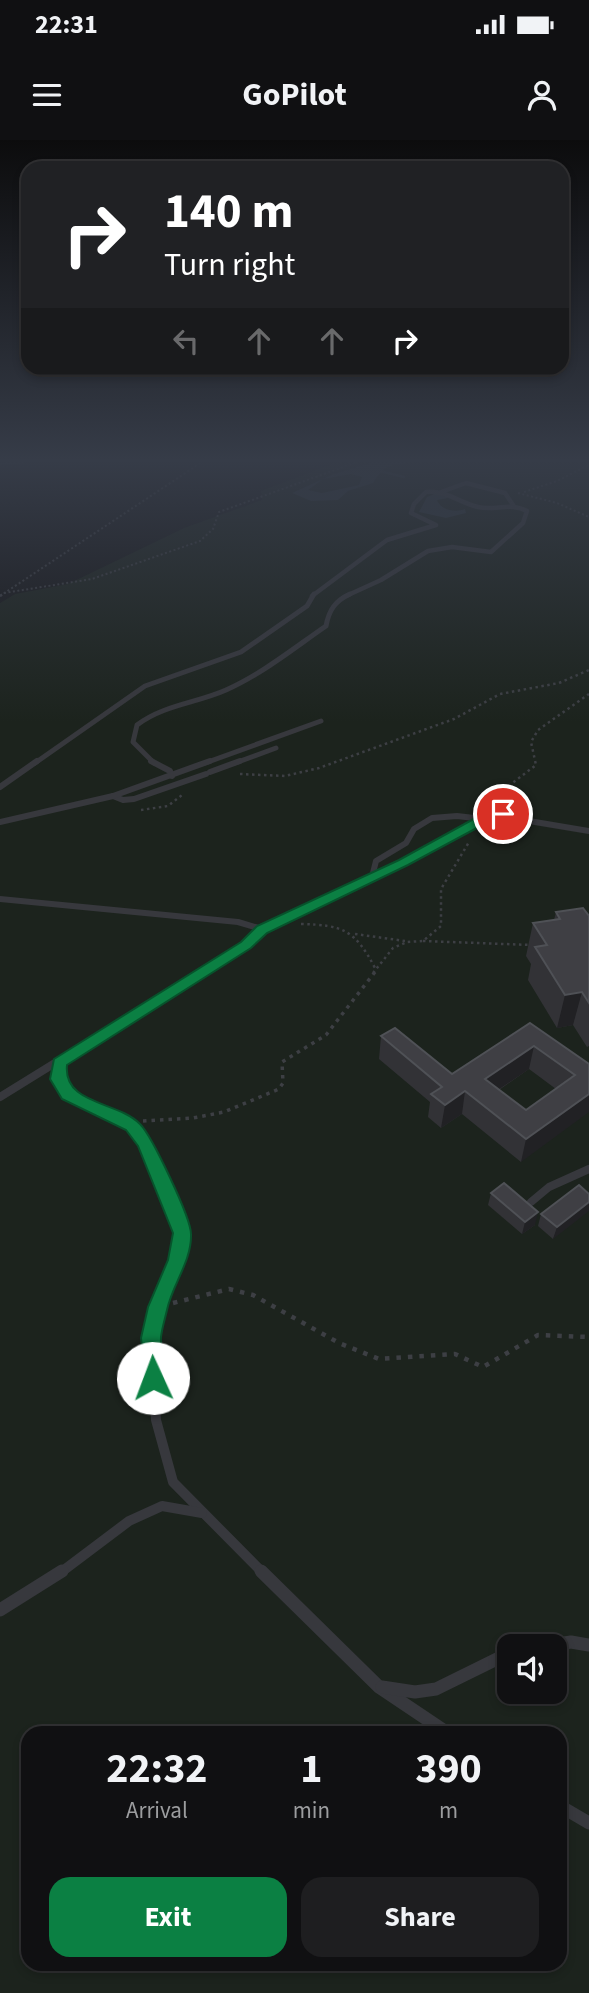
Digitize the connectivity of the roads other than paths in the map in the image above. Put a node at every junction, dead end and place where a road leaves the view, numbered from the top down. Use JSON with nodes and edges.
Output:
{"nodes":[{"id":1,"x":374,"y":548,"type":"edge"},
{"id":2,"x":448,"y":548,"type":"edge"},
{"id":3,"x":457,"y":548,"type":"edge"},
{"id":4,"x":495,"y":548,"type":"edge"},
{"id":5,"x":321,"y":721,"type":"dead end"},
{"id":6,"x":276,"y":748,"type":"dead end"},
{"id":7,"x":172,"y":776,"type":"junction"},
{"id":8,"x":0,"y":787,"type":"edge"},
{"id":9,"x":113,"y":796,"type":"junction"},
{"id":10,"x":522,"y":808,"type":"dead end"},
{"id":11,"x":483,"y":819,"type":"junction"},
{"id":12,"x":0,"y":822,"type":"edge"},
{"id":13,"x":589,"y":831,"type":"edge"},
{"id":14,"x":372,"y":877,"type":"junction"},
{"id":15,"x":0,"y":899,"type":"edge"},
{"id":16,"x":262,"y":929,"type":"junction"},
{"id":17,"x":59,"y":1063,"type":"junction"},
{"id":18,"x":0,"y":1097,"type":"edge"},
{"id":19,"x":589,"y":1168,"type":"edge"},
{"id":20,"x":531,"y":1202,"type":"edge"},
{"id":21,"x":202,"y":1513,"type":"junction"},
{"id":22,"x":0,"y":1610,"type":"edge"},
{"id":23,"x":567,"y":1643,"type":"edge"},
{"id":24,"x":589,"y":1644,"type":"edge"},
{"id":25,"x":497,"y":1659,"type":"edge"},
{"id":26,"x":379,"y":1687,"type":"junction"},
{"id":27,"x":437,"y":1726,"type":"edge"},
{"id":28,"x":567,"y":1810,"type":"edge"},
{"id":29,"x":589,"y":1823,"type":"edge"}],
"edges":[{"from":1,"to":8,"type":"lane"},
{"from":2,"to":7,"type":"lane"},
{"from":3,"to":4,"type":"lane"},
{"from":5,"to":7,"type":"lane"},
{"from":6,"to":9,"type":"lane"},
{"from":7,"to":9,"type":"lane"},
{"from":9,"to":12,"type":"lane"},
{"from":10,"to":11,"type":"lane"},
{"from":11,"to":13,"type":"lane"},
{"from":11,"to":14,"type":"lane"},
{"from":11,"to":14,"type":"lane"},
{"from":14,"to":16,"type":"lane"},
{"from":15,"to":16,"type":"lane"},
{"from":16,"to":17,"type":"lane"},
{"from":17,"to":18,"type":"lane"},
{"from":17,"to":21,"type":"lane"},
{"from":19,"to":20,"type":"lane"},
{"from":21,"to":22,"type":"lane"},
{"from":21,"to":26,"type":"lane"},
{"from":23,"to":24,"type":"lane"},
{"from":25,"to":26,"type":"lane"},
{"from":26,"to":27,"type":"lane"},
{"from":28,"to":29,"type":"lane"}]}
